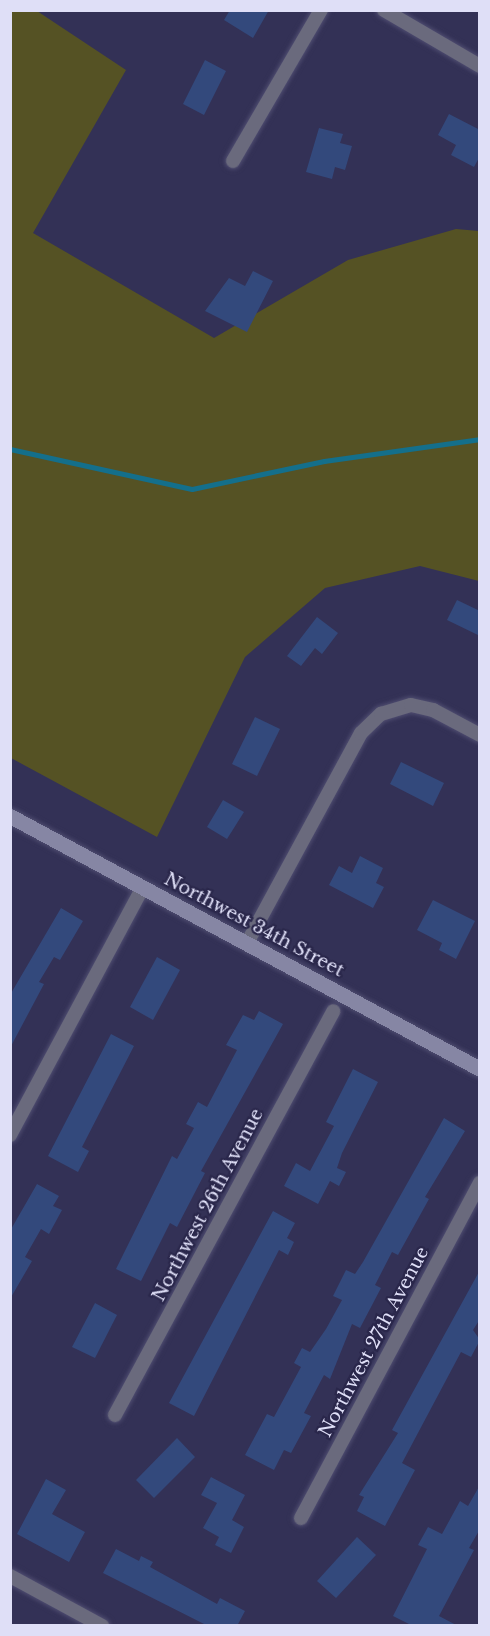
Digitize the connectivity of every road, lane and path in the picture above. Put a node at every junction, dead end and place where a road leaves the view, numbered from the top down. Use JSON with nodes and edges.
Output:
{"nodes":[{"id":1,"x":321,"y":10,"type":"edge"},
{"id":2,"x":384,"y":10,"type":"edge"},
{"id":3,"x":480,"y":66,"type":"edge"},
{"id":4,"x":233,"y":161,"type":"dead end"},
{"id":5,"x":480,"y":735,"type":"edge"},
{"id":6,"x":10,"y":816,"type":"edge"},
{"id":7,"x":143,"y":887,"type":"junction"},
{"id":8,"x":247,"y":943,"type":"junction"},
{"id":9,"x":333,"y":1011,"type":"dead end"},
{"id":10,"x":480,"y":1069,"type":"edge"},
{"id":11,"x":10,"y":1135,"type":"edge"},
{"id":12,"x":480,"y":1183,"type":"edge"},
{"id":13,"x":116,"y":1415,"type":"dead end"},
{"id":14,"x":301,"y":1518,"type":"dead end"},
{"id":15,"x":10,"y":1576,"type":"edge"},
{"id":16,"x":102,"y":1626,"type":"edge"}],
"edges":[{"from":1,"to":4,"type":"street"},
{"from":2,"to":3,"type":"street"},
{"from":5,"to":8,"type":"street"},
{"from":6,"to":7,"type":"main road","name":"Northwest 34th Street"},
{"from":7,"to":8,"type":"main road","name":"Northwest 34th Street"},
{"from":7,"to":11,"type":"street"},
{"from":8,"to":10,"type":"main road","name":"Northwest 34th Street"},
{"from":9,"to":13,"type":"street","name":"Northwest 26th Avenue"},
{"from":12,"to":14,"type":"street","name":"Northwest 27th Avenue"},
{"from":15,"to":16,"type":"street"}]}
